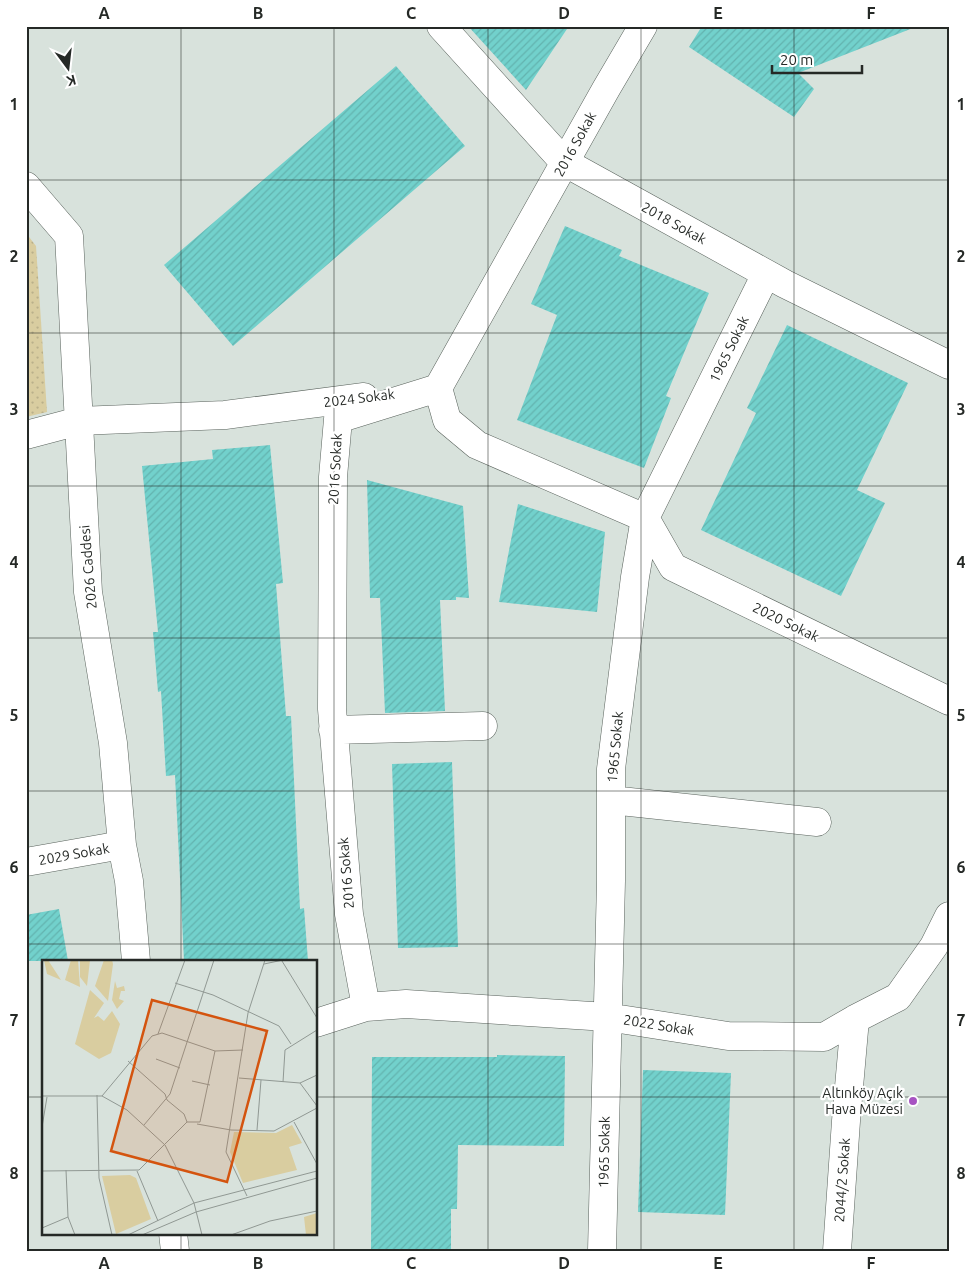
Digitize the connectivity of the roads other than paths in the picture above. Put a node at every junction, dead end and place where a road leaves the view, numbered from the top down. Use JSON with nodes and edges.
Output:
{"nodes":[{"id":1,"x":441,"y":26,"type":"edge"},
{"id":2,"x":643,"y":26,"type":"edge"},
{"id":3,"x":564,"y":162,"type":"junction"},
{"id":4,"x":26,"y":186,"type":"edge"},
{"id":5,"x":766,"y":274,"type":"junction"},
{"id":6,"x":949,"y":365,"type":"edge"},
{"id":7,"x":438,"y":388,"type":"junction"},
{"id":8,"x":78,"y":421,"type":"junction"},
{"id":9,"x":26,"y":435,"type":"edge"},
{"id":10,"x":645,"y":518,"type":"junction"},
{"id":11,"x":949,"y":701,"type":"edge"},
{"id":12,"x":483,"y":726,"type":"dead end"},
{"id":13,"x":333,"y":730,"type":"junction"},
{"id":14,"x":611,"y":800,"type":"junction"},
{"id":15,"x":817,"y":822,"type":"dead end"},
{"id":16,"x":122,"y":845,"type":"junction"},
{"id":17,"x":26,"y":862,"type":"edge"},
{"id":18,"x":949,"y":916,"type":"edge"},
{"id":19,"x":136,"y":960,"type":"edge"},
{"id":20,"x":366,"y":1007,"type":"junction"},
{"id":21,"x":607,"y":1017,"type":"junction"},
{"id":22,"x":855,"y":1019,"type":"junction"},
{"id":23,"x":318,"y":1022,"type":"edge"},
{"id":24,"x":173,"y":1234,"type":"edge"},
{"id":25,"x":175,"y":1251,"type":"edge"},
{"id":26,"x":602,"y":1251,"type":"edge"},
{"id":27,"x":837,"y":1251,"type":"edge"}],
"edges":[{"from":1,"to":3,"type":"street","name":"2018 Sokak"},
{"from":2,"to":3,"type":"street","name":"2016 Sokak"},
{"from":3,"to":5,"type":"street","name":"2018 Sokak"},
{"from":3,"to":7,"type":"street","name":"2016 Sokak"},
{"from":4,"to":8,"type":"street","name":"2026 Caddesi"},
{"from":5,"to":6,"type":"street","name":"2018 Sokak"},
{"from":5,"to":10,"type":"street","name":"1965 Sokak"},
{"from":7,"to":8,"type":"street","name":"2024 Sokak"},
{"from":7,"to":10,"type":"street"},
{"from":7,"to":13,"type":"street","name":"2016 Sokak"},
{"from":8,"to":9,"type":"street","name":"2024 Sokak"},
{"from":8,"to":16,"type":"street","name":"2026 Caddesi"},
{"from":10,"to":11,"type":"street","name":"2020 Sokak"},
{"from":10,"to":14,"type":"street","name":"1965 Sokak"},
{"from":12,"to":13,"type":"street"},
{"from":13,"to":20,"type":"street","name":"2016 Sokak"},
{"from":14,"to":15,"type":"street"},
{"from":14,"to":21,"type":"street","name":"1965 Sokak"},
{"from":16,"to":17,"type":"street","name":"2029 Sokak"},
{"from":16,"to":19,"type":"street","name":"2026 Caddesi"},
{"from":18,"to":22,"type":"street","name":"2022 Sokak"},
{"from":20,"to":21,"type":"street","name":"2022 Sokak"},
{"from":20,"to":23,"type":"street","name":"2022 Sokak"},
{"from":21,"to":22,"type":"street","name":"2022 Sokak"},
{"from":21,"to":26,"type":"street","name":"1965 Sokak"},
{"from":22,"to":27,"type":"street","name":"2044/2 Sokak"},
{"from":24,"to":25,"type":"street"}]}
